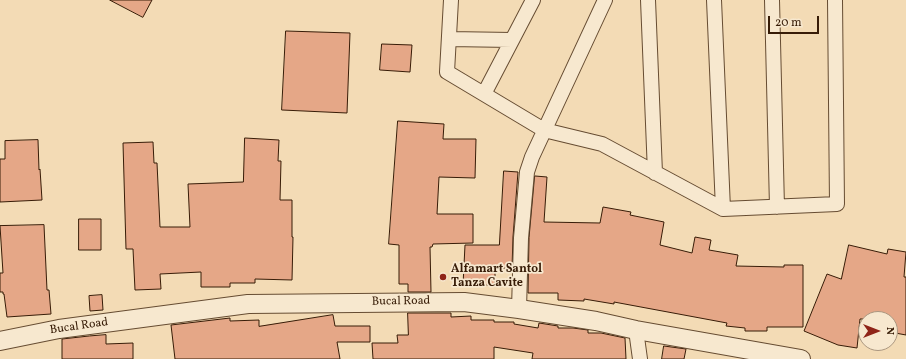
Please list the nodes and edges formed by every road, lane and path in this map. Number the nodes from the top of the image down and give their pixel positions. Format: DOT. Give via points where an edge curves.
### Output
graph roads {
  1 [pos="451,0"];
  2 [pos="533,0"];
  3 [pos="605,0"];
  4 [pos="648,0"];
  5 [pos="714,0"];
  6 [pos="772,0"];
  7 [pos="835,0"];
  8 [pos="449,39"];
  9 [pos="512,40"];
  10 [pos="484,94"];
  11 [pos="544,130"];
  12 [pos="655,173"];
  13 [pos="777,207"];
  14 [pos="723,209"];
  15 [pos="519,308"];
  16 [pos="636,330"];
  17 [pos="0,341"];
  18 [pos="640,359"];
  19 [pos="801,359"];
  1 -- 8 [label="street"];
  2 -- 9 [label="street"];
  3 -- 11 [label="street"];
  4 -- 12 [label="street"];
  5 -- 14 [label="street"];
  6 -- 13 [label="street"];
  7 -- 13 [label="street" via="837,204"];
  8 -- 9 [label="street"];
  8 -- 10 [label="street" via="447,72"];
  9 -- 10 [label="street"];
  10 -- 11 [label="street"];
  11 -- 12 [label="street" via="602,144"];
  11 -- 15 [label="street" via="527,172 521,238"];
  12 -- 14 [label="street"];
  13 -- 14 [label="street"];
  15 -- 16 [label="street, Bucal Road"];
  15 -- 17 [label="street, Bucal Road" via="464,302 248,304 59,329"];
  16 -- 18 [label="street"];
  16 -- 19 [label="street, Bucal Road"];
}
